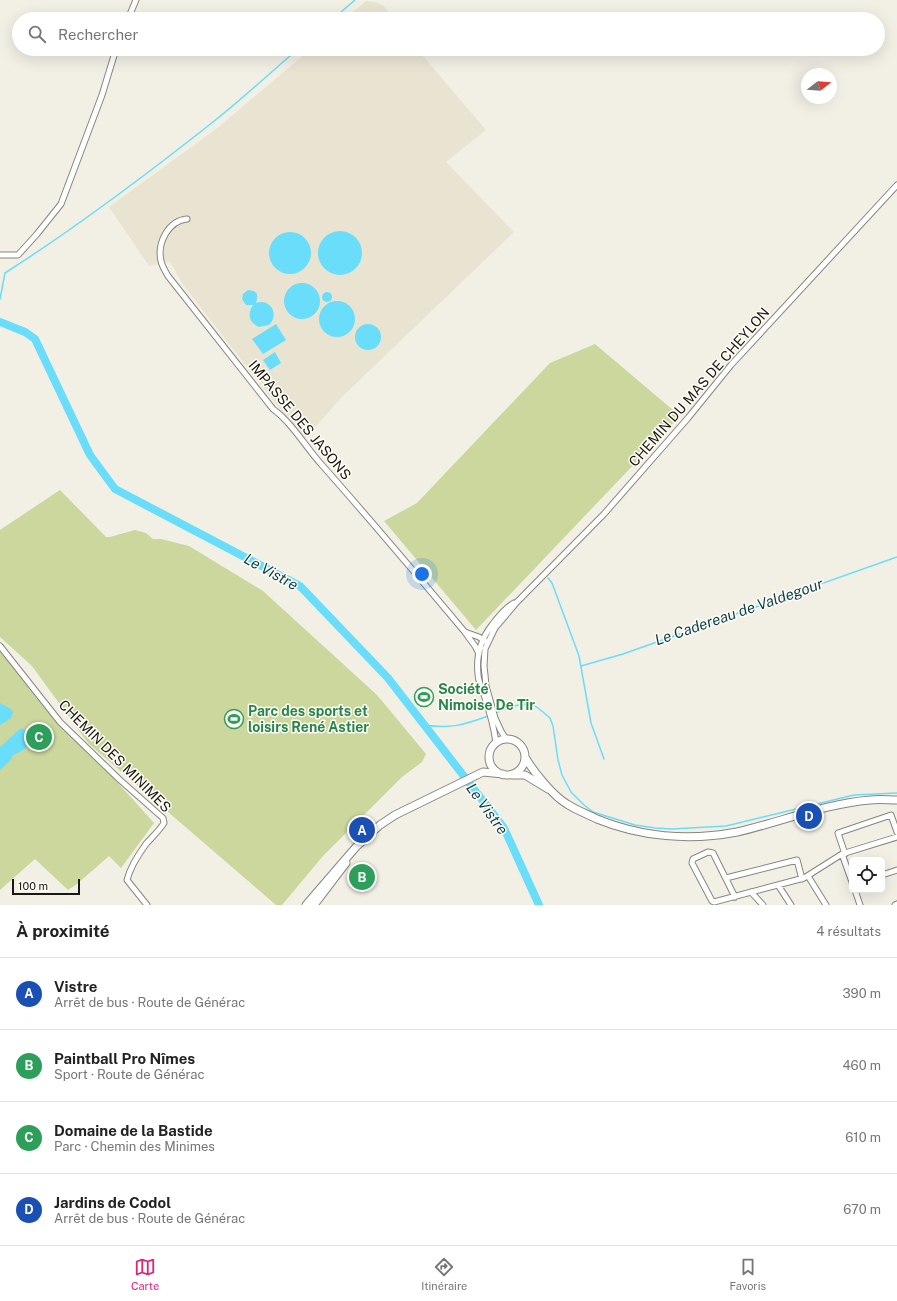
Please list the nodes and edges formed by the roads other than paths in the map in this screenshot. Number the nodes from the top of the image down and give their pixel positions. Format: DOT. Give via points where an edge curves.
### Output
graph roads {
  1 [pos="136,0"];
  2 [pos="131,12"];
  3 [pos="114,56"];
  4 [pos="897,185"];
  5 [pos="187,219"];
  6 [pos="0,255"];
  7 [pos="517,602"];
  8 [pos="464,632"];
  9 [pos="482,640"];
  10 [pos="0,646"];
  11 [pos="479,654"];
  12 [pos="485,679"];
  13 [pos="491,709"];
  14 [pos="494,719"];
  15 [pos="506,739"];
  16 [pos="496,743"];
  17 [pos="525,756"];
  18 [pos="489,757"];
  19 [pos="483,772"];
  20 [pos="506,774"];
  21 [pos="553,793"];
  22 [pos="897,800"];
  23 [pos="897,832"];
  24 [pos="897,837"];
  25 [pos="364,838"];
  26 [pos="844,854"];
  27 [pos="897,870"];
  28 [pos="849,872"];
  29 [pos="885,874"];
  30 [pos="808,876"];
  31 [pos="726,878"];
  32 [pos="802,878"];
  33 [pos="778,885"];
  34 [pos="750,892"];
  35 [pos="856,893"];
  36 [pos="735,897"];
  37 [pos="147,905"];
  38 [pos="306,905"];
  39 [pos="314,905"];
  40 [pos="763,905"];
  41 [pos="791,905"];
  42 [pos="826,905"];
  43 [pos="860,905"];
  1 -- 2 [label="street"];
  3 -- 6 [label="street" via="61,204 18,255"];
  4 -- 7 [label="street, CHEMIN DU MAS DE CHEYLON" via="731,365 604,514"];
  5 -- 8 [label="street, IMPASSE DES JASONS" via="174,224 161,244 161,261 168,276 273,409 282,416 369,517"];
  7 -- 9 [label="street, CHEMIN DU MAS DE CHEYLON" via="509,606"];
  7 -- 12 [label="street, CHEMIN DU MAS DE CHEYLON" via="489,638 484,657"];
  8 -- 9 [label="street, IMPASSE DES JASONS"];
  8 -- 11 [label="street, IMPASSE DES JASONS"];
  9 -- 11 [label="street, CHEMIN DU MAS DE CHEYLON"];
  9 -- 12 [label="street" via="485,642 481,669"];
  10 -- 37 [label="street, CHEMIN DES MINIMES" via="60,722 163,818 164,823 146,845 129,872 127,880"];
  11 -- 13 [label="street, CHEMIN DU MAS DE CHEYLON" via="478,675"];
  12 -- 13 [label="street, CHEMIN DU MAS DE CHEYLON"];
  13 -- 14 [label="street, CHEMIN DU MAS DE CHEYLON"];
  14 -- 15 [label="street, CHEMIN DU MAS DE CHEYLON"];
  14 -- 16 [label="street, CHEMIN DU MAS DE CHEYLON"];
  15 -- 16 [label="street"];
  15 -- 17 [label="street" via="521,746"];
  16 -- 18 [label="street"];
  17 -- 20 [label="street" via="522,766 515,773"];
  17 -- 21 [label="street"];
  18 -- 19 [label="street"];
  18 -- 20 [label="street" via="493,768"];
  19 -- 20 [label="street"];
  19 -- 25 [label="street" via="395,815"];
  20 -- 21 [label="street" via="525,775"];
  21 -- 22 [label="street" via="566,804 612,825 647,834 682,837 737,832 833,806 871,800"];
  23 -- 26 [label="street" via="891,815 838,833"];
  24 -- 26 [label="street"];
  25 -- 38 [label="street"];
  25 -- 39 [label="street"];
  26 -- 28 [label="street"];
  26 -- 30 [label="street"];
  27 -- 29 [label="street"];
  30 -- 32 [label="street"];
  30 -- 42 [label="street"];
  31 -- 32 [label="street" via="797,860"];
  31 -- 36 [label="street"];
  31 -- 36 [label="street" via="713,853 708,852 693,859 692,863 712,901"];
  32 -- 33 [label="street"];
  33 -- 34 [label="street"];
  33 -- 41 [label="street"];
  34 -- 36 [label="street"];
  34 -- 40 [label="street"];
  35 -- 43 [label="street"];
}
